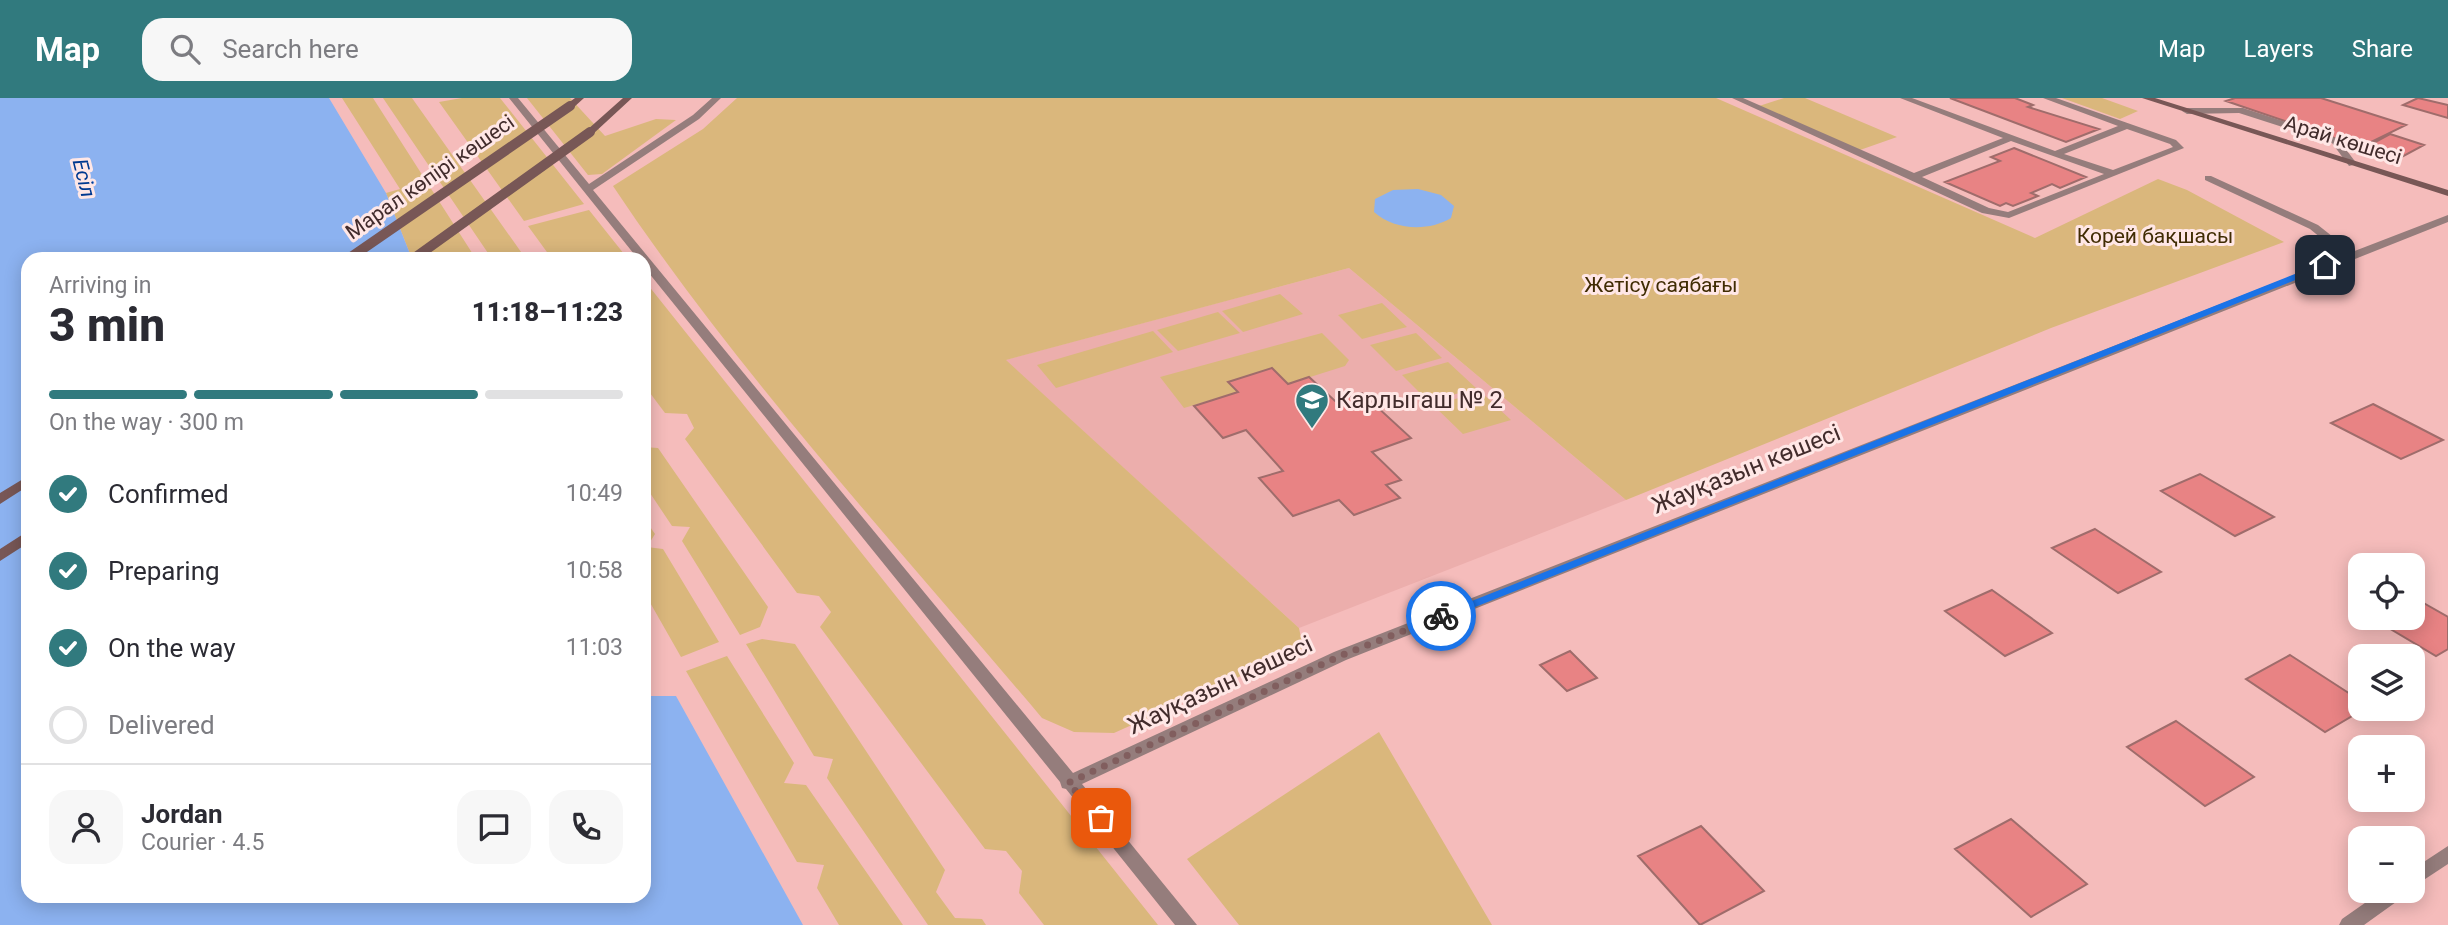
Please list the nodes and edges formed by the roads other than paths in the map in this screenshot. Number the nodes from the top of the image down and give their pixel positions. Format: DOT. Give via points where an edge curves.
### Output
graph roads {
  1 [pos="513,98"];
  2 [pos="580,98"];
  3 [pos="628,98"];
  4 [pos="717,98"];
  5 [pos="1736,98"];
  6 [pos="1904,98"];
  7 [pos="2047,98"];
  8 [pos="2146,98"];
  9 [pos="2187,111"];
  10 [pos="2126,126"];
  11 [pos="2008,139"];
  12 [pos="2055,154"];
  13 [pos="2352,163"];
  14 [pos="2111,173"];
  15 [pos="1914,177"];
  16 [pos="2208,178"];
  17 [pos="587,190"];
  18 [pos="2448,193"];
  19 [pos="2448,218"];
  20 [pos="358,252"];
  21 [pos="423,252"];
  22 [pos="638,252"];
  23 [pos="2349,255"];
  24 [pos="651,268"];
  25 [pos="21,485"];
  26 [pos="0,500"];
  27 [pos="21,541"];
  28 [pos="0,556"];
  29 [pos="1068,783"];
  30 [pos="2448,854"];
  31 [pos="2425,870"];
  32 [pos="2379,903"];
  33 [pos="1187,925"];
  34 [pos="2349,925"];
  1 -- 17 [label="street"];
  2 -- 20 [label="main road, Марал көпірі көшесі, bridge"];
  3 -- 21 [label="main road, bridge" via="590,132"];
  4 -- 17 [label="street"];
  5 -- 15 [label="street"];
  6 -- 11 [label="street"];
  7 -- 10 [label="street"];
  8 -- 9 [label="main road, Арай көшесі"];
  9 -- 13 [label="main road, Арай көшесі"];
  9 -- 13 [label="street" via="2240,110 2335,141"];
  10 -- 12 [label="street"];
  10 -- 14 [label="street" via="2179,148"];
  11 -- 12 [label="street"];
  11 -- 15 [label="street"];
  12 -- 14 [label="street"];
  13 -- 18 [label="main road, Арай көшесі"];
  14 -- 15 [label="street" via="2009,215 1986,211"];
  16 -- 23 [label="street" via="2306,223"];
  17 -- 22 [label="street"];
  19 -- 23 [label="street, Жауқазын көшесі"];
  23 -- 29 [label="street, Жауқазын көшесі" via="1340,656"];
  24 -- 29 [label="street"];
  25 -- 26 [label="main road"];
  27 -- 28 [label="main road"];
  29 -- 33 [label="street"];
  30 -- 31 [label="street"];
  32 -- 34 [label="street"];
}
